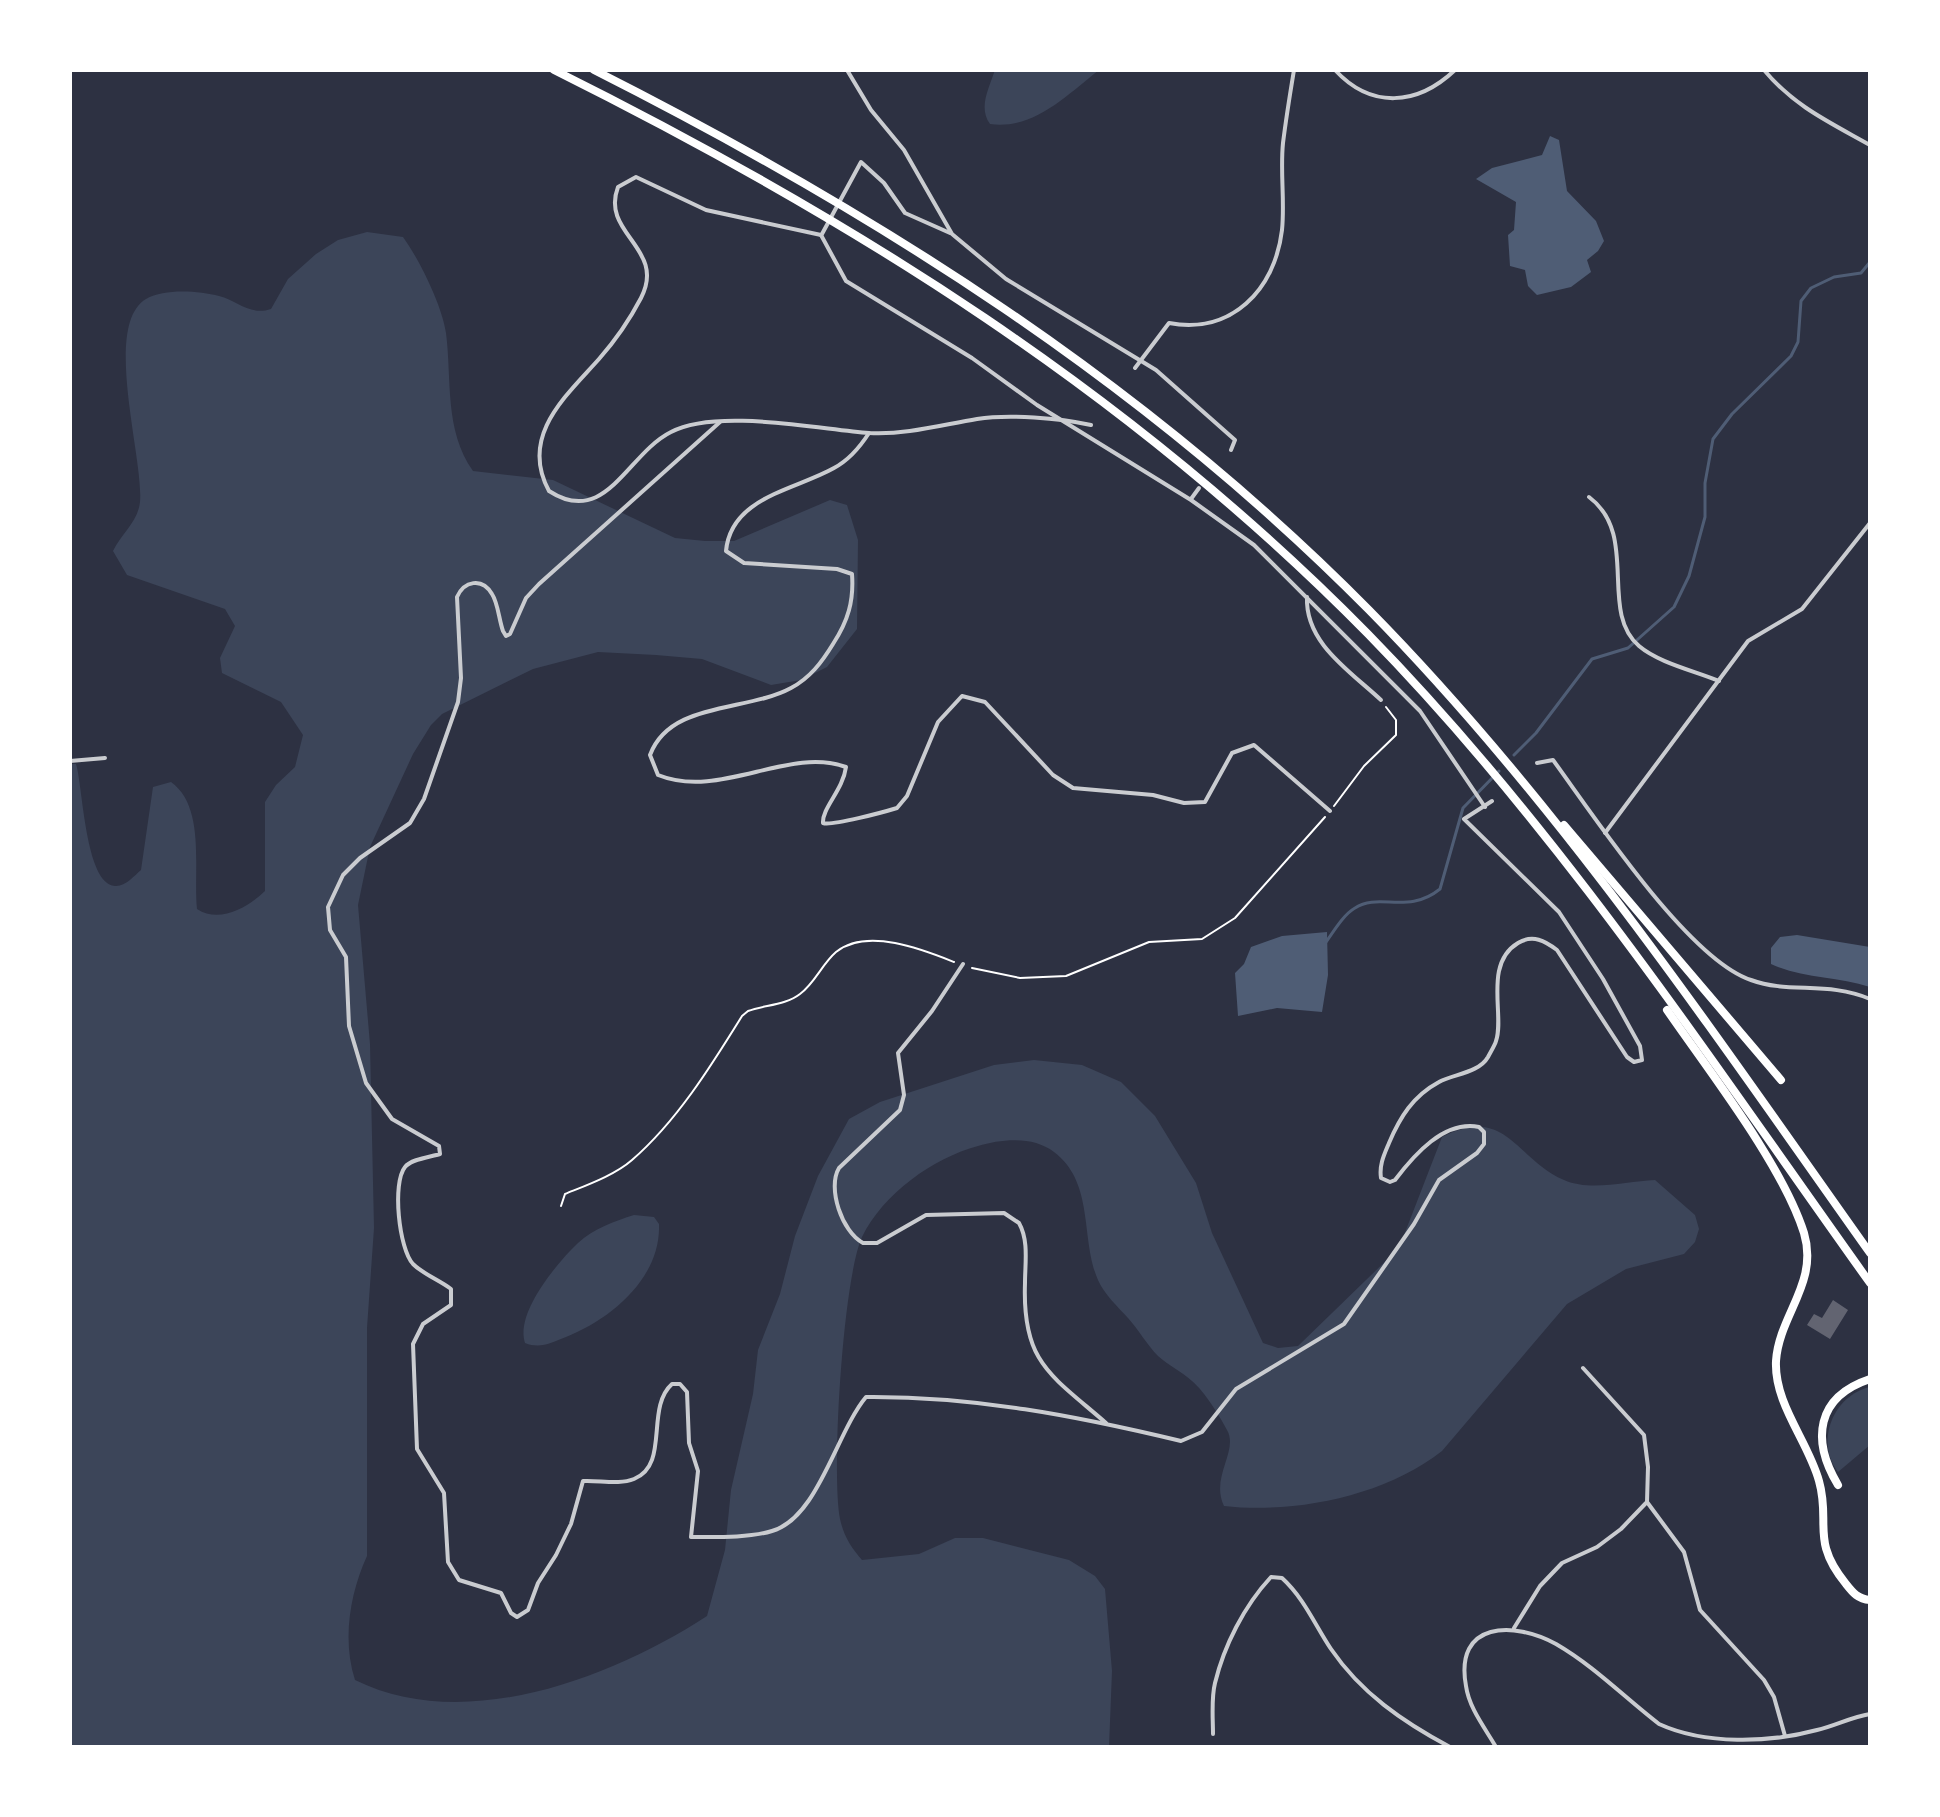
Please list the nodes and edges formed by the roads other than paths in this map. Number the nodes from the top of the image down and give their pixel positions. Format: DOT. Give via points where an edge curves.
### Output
graph roads {
  1 [pos="554,70"];
  2 [pos="594,70"];
  3 [pos="847,70"];
  4 [pos="1294,70"];
  5 [pos="1335,70"];
  6 [pos="1455,70"];
  7 [pos="1764,70"];
  8 [pos="1870,145"];
  9 [pos="952,234"];
  10 [pos="821,235"];
  11 [pos="1140,361"];
  12 [pos="1135,368"];
  13 [pos="1056,418"];
  14 [pos="720,422"];
  15 [pos="1091,425"];
  16 [pos="869,433"];
  17 [pos="1231,450"];
  18 [pos="1199,488"];
  19 [pos="1589,497"];
  20 [pos="1191,500"];
  21 [pos="1870,523"];
  22 [pos="1307,597"];
  23 [pos="1719,681"];
  24 [pos="1381,700"];
  25 [pos="1492,744"];
  26 [pos="105,758"];
  27 [pos="70,761"];
  28 [pos="1537,763"];
  29 [pos="1492,801"];
  30 [pos="1485,807"];
  31 [pos="1330,811"];
  32 [pos="1605,833"];
  33 [pos="1595,903"];
  34 [pos="963,964"];
  35 [pos="1870,999"];
  36 [pos="1781,1080"];
  37 [pos="1870,1253"];
  38 [pos="1870,1283"];
  39 [pos="1583,1368"];
  40 [pos="1870,1379"];
  41 [pos="1108,1424"];
  42 [pos="1838,1485"];
  43 [pos="1647,1502"];
  44 [pos="1870,1600"];
  45 [pos="1514,1628"];
  46 [pos="1870,1714"];
  47 [pos="1213,1734"];
  48 [pos="1785,1736"];
  49 [pos="1450,1747"];
  50 [pos="1496,1747"];
  1 -- 33 [label="highway" via="772,184 942,286 1163,446 1370,636 1481,761"];
  2 -- 25 [label="highway" via="870,221 1104,378 1313,555"];
  3 -- 9 [label="street" via="904,150"];
  4 -- 11 [label="street" via="1283,142 1282,228 1270,270 1236,313 1206,326 1169,323"];
  5 -- 6 [label="street" via="1361,94 1378,98 1431,89"];
  7 -- 8 [label="street" via="1801,107"];
  9 -- 10 [label="street" via="905,213 861,162"];
  9 -- 11 [label="street" via="1006,279"];
  10 -- 13 [label="street" via="846,281 972,358"];
  10 -- 14 [label="street" via="706,210 636,177 618,187 614,211 645,257 647,282 599,359 556,405 542,442 542,478 564,501 594,500 669,433 692,423"];
  11 -- 12 [label="street"];
  11 -- 17 [label="street" via="1218,423 1235,440"];
  13 -- 15 [label="street"];
  13 -- 16 [label="street" via="980,418 917,431"];
  13 -- 20 [label="street"];
  14 -- 16 [label="street"];
  14 -- 41 [label="street" via="539,584 526,598 510,634 503,631 492,593 471,582 461,588 458,702 424,799 410,823 343,875 328,907 330,930 346,957 349,1026 366,1083 392,1119 439,1146 440,1154 402,1169 399,1188 405,1252 412,1263 451,1289 451,1305 423,1324 413,1344 417,1449 444,1493 448,1562 459,1580 501,1593 517,1617 528,1610 571,1524 583,1481 631,1481 643,1474 654,1454 657,1413 672,1384 687,1392 689,1443 698,1471 691,1537 772,1532 789,1523 811,1498 841,1434 866,1397 1038,1409"];
  16 -- 31 [label="street" via="847,460 755,503 728,536 726,551 744,563 852,574 853,599 824,660 812,674 777,694 678,721 650,755 658,775 673,781 713,781 832,762 846,767 844,784 823,823 837,825 897,808 938,722 962,696 985,702 1053,775 1073,788 1205,802 1232,753 1254,745"];
  18 -- 20 [label="street"];
  19 -- 23 [label="street" via="1602,507 1613,530 1621,615 1638,646"];
  20 -- 22 [label="street" via="1254,545"];
  21 -- 23 [label="street" via="1802,609 1748,641"];
  22 -- 24 [label="street" via="1306,615 1317,638"];
  22 -- 30 [label="street" via="1420,711"];
  23 -- 32 [label="street"];
  25 -- 36 [label="highway"];
  25 -- 37 [label="highway" via="1605,886"];
  26 -- 27 [label="street"];
  28 -- 32 [label="street" via="1553,760"];
  29 -- 30 [label="street"];
  30 -- 41 [label="street" via="1464,819 1559,912 1603,979 1640,1046 1642,1060 1627,1057 1557,950 1543,939 1524,939 1512,946 1500,972 1497,1041 1488,1058 1413,1101 1385,1152 1381,1178 1395,1180 1424,1145 1458,1128 1479,1127 1484,1144 1439,1180 1344,1324 1236,1389 1192,1438 1181,1441"];
  32 -- 35 [label="street" via="1692,938 1735,974 1778,985 1839,989"];
  33 -- 38 [label="highway"];
  33 -- 44 [label="highway" via="1735,1108 1804,1233 1804,1288 1780,1343 1778,1381 1819,1481 1829,1558 1853,1594"];
  34 -- 41 [label="street" via="898,1053 904,1095 900,1110 839,1168 834,1191 847,1228 863,1243 877,1243 926,1215 1004,1213 1019,1223 1026,1251 1027,1332 1043,1368"];
  39 -- 43 [label="street" via="1644,1435"];
  40 -- 42 [label="highway" via="1840,1394 1823,1423 1824,1459"];
  43 -- 45 [label="street" via="1597,1547 1562,1563 1540,1586"];
  43 -- 48 [label="street" via="1684,1552 1700,1610 1764,1680"];
  45 -- 48 [label="street" via="1573,1655 1674,1731 1722,1738"];
  45 -- 50 [label="street" via="1479,1637 1464,1665 1469,1699"];
  46 -- 48 [label="street"];
  47 -- 49 [label="street" via="1215,1683 1234,1630 1271,1577 1282,1578 1298,1595 1368,1693"];
}
